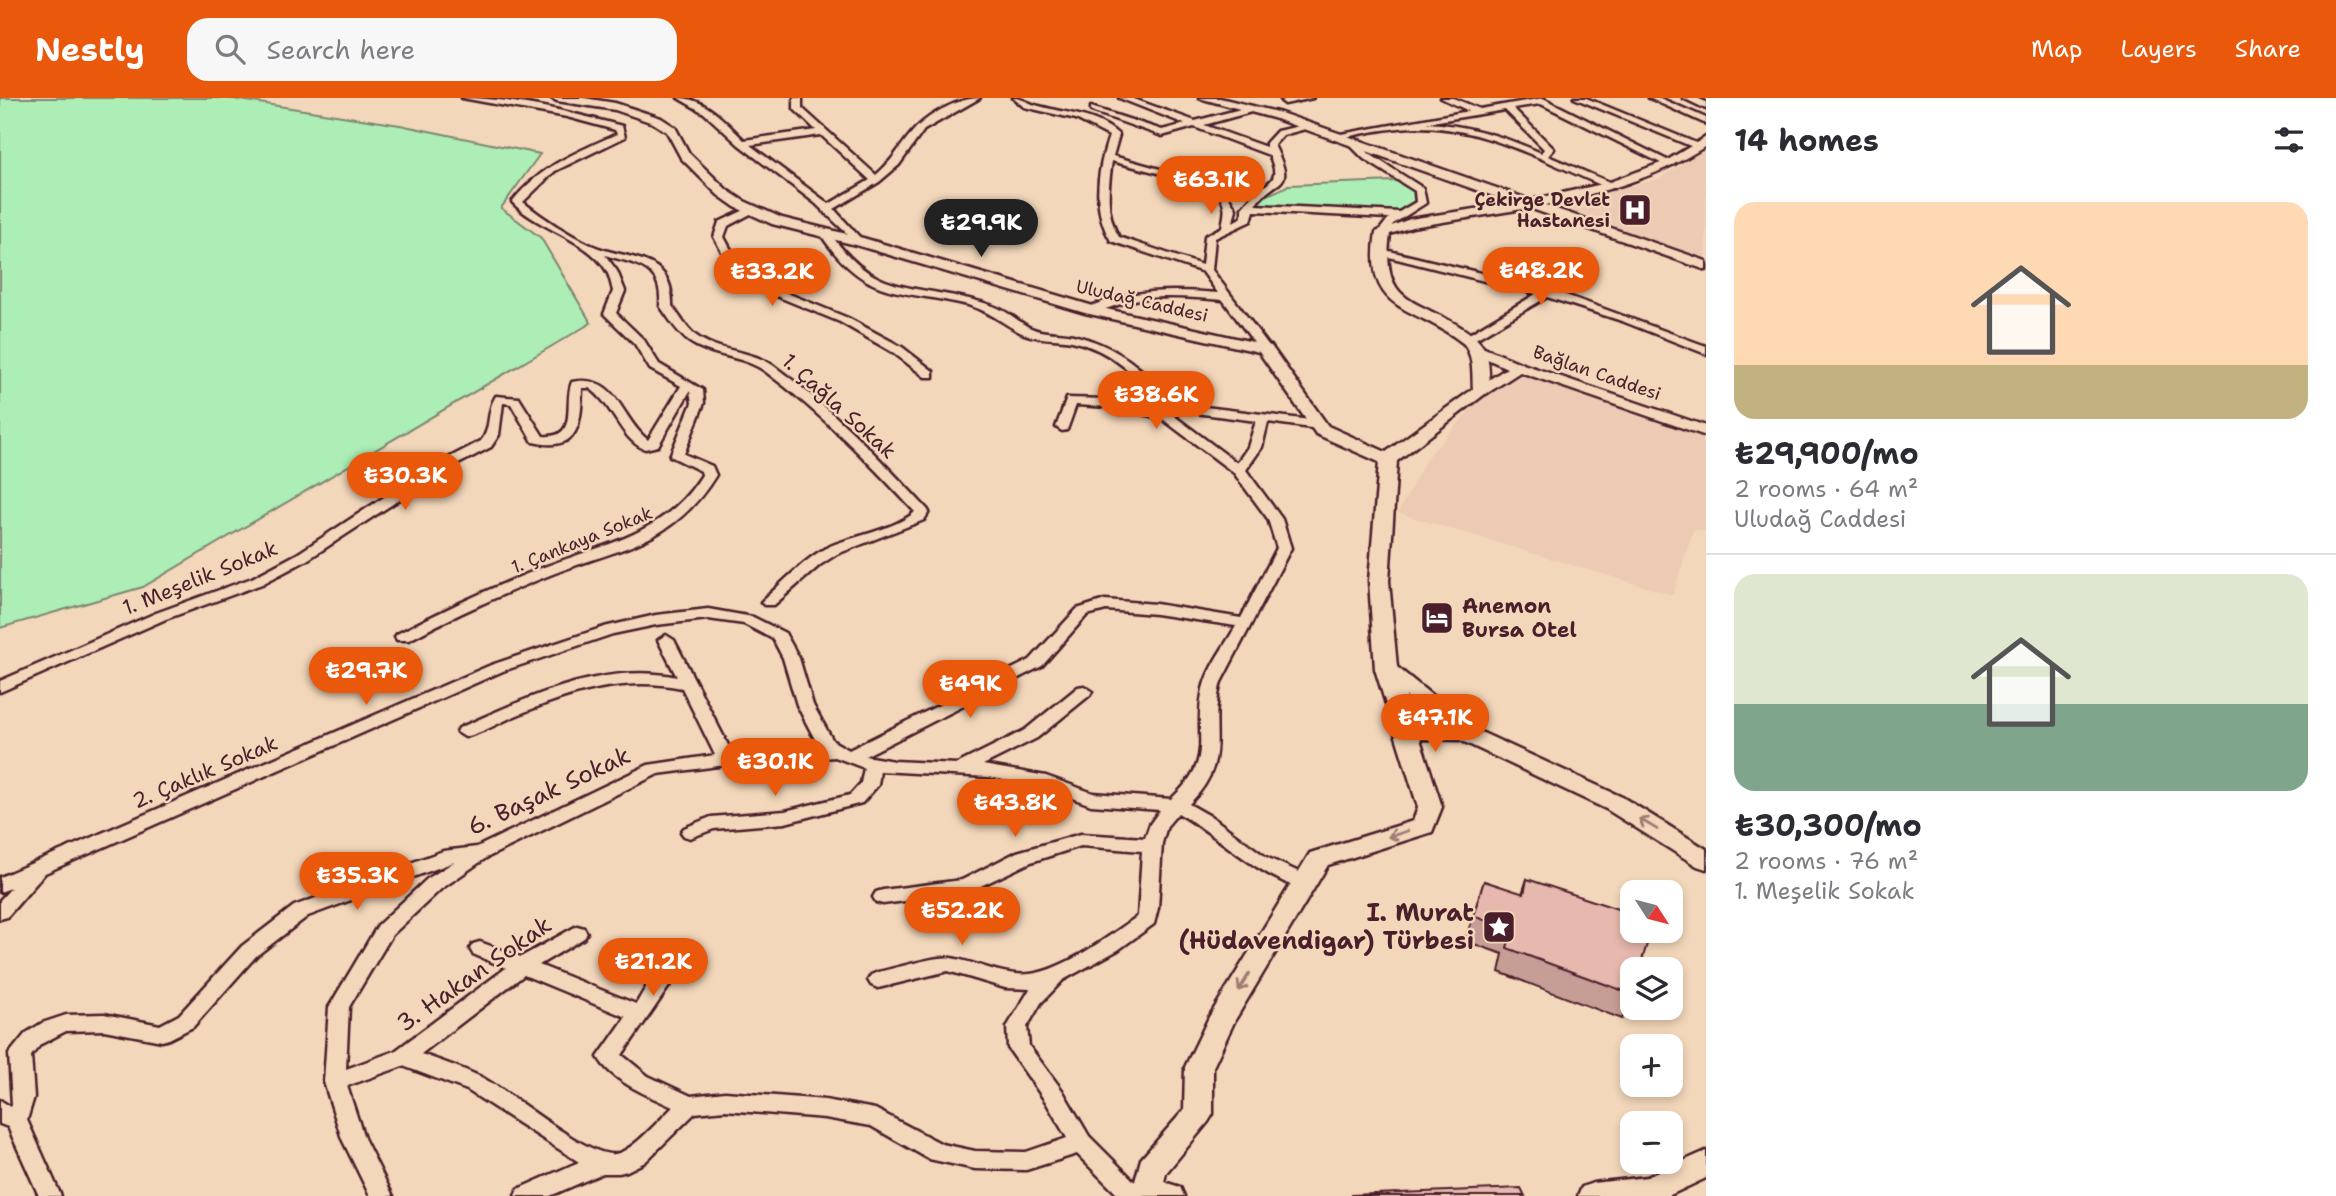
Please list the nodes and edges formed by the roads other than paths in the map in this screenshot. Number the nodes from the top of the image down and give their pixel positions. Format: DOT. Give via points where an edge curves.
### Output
graph roads {
  1 [pos="466,98"];
  2 [pos="557,98"];
  3 [pos="682,98"];
  4 [pos="798,98"];
  5 [pos="976,98"];
  6 [pos="1017,98"];
  7 [pos="1122,98"];
  8 [pos="1205,98"];
  9 [pos="1309,98"];
  10 [pos="1445,98"];
  11 [pos="1493,98"];
  12 [pos="1578,98"];
  13 [pos="1653,98"];
  14 [pos="1688,98"];
  15 [pos="1539,99"];
  16 [pos="1286,100"];
  17 [pos="1230,101"];
  18 [pos="1510,106"];
  19 [pos="1706,106"];
  20 [pos="1094,109"];
  21 [pos="1252,109"];
  22 [pos="1480,112"];
  23 [pos="1277,115"];
  24 [pos="1075,116"];
  25 [pos="1622,116"];
  26 [pos="1706,121"];
  27 [pos="1583,122"];
  28 [pos="1402,124"];
  29 [pos="1198,125"];
  30 [pos="1306,126"];
  31 [pos="820,132"];
  32 [pos="1335,136"];
  33 [pos="742,142"];
  34 [pos="1353,143"];
  35 [pos="1701,143"];
  36 [pos="1275,154"];
  37 [pos="1106,157"];
  38 [pos="1542,157"];
  39 [pos="1670,164"];
  40 [pos="876,180"];
  41 [pos="1611,186"];
  42 [pos="1530,205"];
  43 [pos="1247,208"];
  44 [pos="827,209"];
  45 [pos="753,210"];
  46 [pos="1400,215"];
  47 [pos="1227,226"];
  48 [pos="1383,232"];
  49 [pos="826,235"];
  50 [pos="858,241"];
  51 [pos="588,247"];
  52 [pos="1381,252"];
  53 [pos="1706,266"];
  54 [pos="1207,270"];
  55 [pos="1548,292"];
  56 [pos="1226,297"];
  57 [pos="1090,310"];
  58 [pos="1472,344"];
  59 [pos="1265,349"];
  60 [pos="1706,350"];
  61 [pos="1518,367"];
  62 [pos="929,374"];
  63 [pos="688,384"];
  64 [pos="1481,391"];
  65 [pos="1167,411"];
  66 [pos="1263,418"];
  67 [pos="1318,425"];
  68 [pos="1062,427"];
  69 [pos="1704,428"];
  70 [pos="1388,459"];
  71 [pos="1239,470"];
  72 [pos="769,602"];
  73 [pos="1245,624"];
  74 [pos="403,637"];
  75 [pos="666,640"];
  76 [pos="1386,669"];
  77 [pos="687,684"];
  78 [pos="0,687"];
  79 [pos="1084,691"];
  80 [pos="466,732"];
  81 [pos="1406,732"];
  82 [pos="1464,733"];
  83 [pos="843,754"];
  84 [pos="726,759"];
  85 [pos="873,765"];
  86 [pos="959,770"];
  87 [pos="1179,806"];
  88 [pos="690,832"];
  89 [pos="1152,845"];
  90 [pos="480,853"];
  91 [pos="1706,860"];
  92 [pos="40,868"];
  93 [pos="1305,883"];
  94 [pos="0,885"];
  95 [pos="883,897"];
  96 [pos="0,912"];
  97 [pos="578,933"];
  98 [pos="480,949"];
  99 [pos="522,966"];
  100 [pos="1056,975"];
  101 [pos="666,978"];
  102 [pos="878,979"];
  103 [pos="640,1014"];
  104 [pos="402,1057"];
  105 [pos="335,1083"];
  106 [pos="689,1105"];
  107 [pos="8,1115"];
  108 [pos="1081,1143"];
  109 [pos="601,1163"];
  110 [pos="1706,1164"];
  111 [pos="532,1195"];
  112 [pos="50,1196"];
  113 [pos="382,1196"];
  114 [pos="1134,1196"];
  115 [pos="1146,1196"];
  116 [pos="1169,1196"];
  117 [pos="1593,1196"];
  1 -- 51 [label="street" via="568,114 620,128 622,135 551,167 517,202 534,218"];
  2 -- 45 [label="main road, Uludağ Caddesi" via="623,108 654,119 672,130 678,146 709,181"];
  3 -- 33 [label="street" via="711,111"];
  4 -- 31 [label="street" via="798,109"];
  5 -- 40 [label="street" via="922,128 897,163"];
  6 -- 24 [label="street"];
  7 -- 20 [label="street"];
  7 -- 29 [label="street"];
  8 -- 17 [label="main road"];
  9 -- 16 [label="street"];
  10 -- 22 [label="street"];
  11 -- 18 [label="street"];
  12 -- 25 [label="street"];
  13 -- 26 [label="street"];
  14 -- 19 [label="street"];
  15 -- 18 [label="street"];
  15 -- 27 [label="street"];
  16 -- 23 [label="street"];
  17 -- 21 [label="main road"];
  18 -- 22 [label="street"];
  18 -- 38 [label="street" via="1549,149"];
  20 -- 24 [label="street"];
  20 -- 29 [label="street" via="1162,133"];
  21 -- 23 [label="main road"];
  21 -- 29 [label="street"];
  22 -- 28 [label="street"];
  23 -- 30 [label="main road"];
  24 -- 37 [label="street" via="1114,135"];
  25 -- 27 [label="street"];
  25 -- 35 [label="street"];
  27 -- 39 [label="street"];
  28 -- 32 [label="street"];
  28 -- 38 [label="street" via="1468,129"];
  29 -- 36 [label="street"];
  30 -- 32 [label="main road"];
  30 -- 36 [label="street" via="1274,138 1269,145"];
  31 -- 33 [label="street"];
  31 -- 40 [label="street"];
  32 -- 34 [label="main road"];
  33 -- 44 [label="street"];
  34 -- 42 [label="main road"];
  34 -- 46 [label="street" via="1363,156 1420,190 1421,203"];
  35 -- 39 [label="main road"];
  36 -- 43 [label="street" via="1278,182 1252,198"];
  37 -- 47 [label="street" via="1204,184 1223,194 1231,209"];
  37 -- 54 [label="street" via="1106,228 1115,239"];
  38 -- 41 [label="street"];
  39 -- 41 [label="main road"];
  40 -- 44 [label="street"];
  41 -- 42 [label="main road"];
  42 -- 48 [label="main road" via="1446,216"];
  42 -- 53 [label="main road"];
  43 -- 46 [label="street"];
  43 -- 47 [label="street" via="1247,219"];
  44 -- 50 [label="street" via="844,221"];
  45 -- 49 [label="main road, Uludağ Caddesi"];
  45 -- 62 [label="street" via="723,224 719,237 737,270 844,320 898,350"];
  46 -- 48 [label="street"];
  47 -- 54 [label="street" via="1210,236"];
  48 -- 52 [label="main road"];
  49 -- 50 [label="main road, Uludağ Caddesi"];
  49 -- 65 [label="street" via="837,256 859,275 886,287 970,303 1000,313 1029,331 1103,346 1146,376"];
  50 -- 57 [label="main road, Uludağ Caddesi"];
  51 -- 63 [label="street" via="610,267 619,291 610,314 640,342 654,366"];
  51 -- 72 [label="street, 1. Çağla Sokak" via="643,263 659,274 667,289 666,306 689,336 703,345 750,357 777,375 839,427 922,512 908,523 832,551"];
  52 -- 55 [label="street"];
  52 -- 58 [label="main road" via="1381,283"];
  54 -- 56 [label="street"];
  55 -- 58 [label="street"];
  55 -- 60 [label="street" via="1613,312"];
  56 -- 57 [label="street" via="1192,293 1131,297"];
  56 -- 59 [label="street"];
  57 -- 59 [label="main road, Uludağ Caddesi"];
  58 -- 61 [label="street, Bağlan Caddesi"];
  58 -- 64 [label="main road"];
  59 -- 67 [label="main road"];
  61 -- 64 [label="street"];
  61 -- 69 [label="street, Bağlan Caddesi"];
  63 -- 74 [label="street, 1. Çankaya Sokak" via="697,390 698,403 677,456 707,469 709,475 692,502 674,519 625,544 450,611"];
  63 -- 78 [label="street, 1. Meşelik Sokak" via="653,443 645,445 635,438 607,395 590,384 576,385 575,421 556,441 538,439 515,401 500,399 493,435 486,444 432,471 302,557 257,581 161,615"];
  64 -- 70 [label="main road"];
  65 -- 66 [label="street"];
  65 -- 68 [label="street" via="1071,401"];
  65 -- 71 [label="street"];
  66 -- 67 [label="street"];
  66 -- 71 [label="street" via="1255,447"];
  67 -- 70 [label="main road"];
  70 -- 76 [label="main road" via="1378,581"];
  71 -- 73 [label="street" via="1275,519 1284,548"];
  73 -- 83 [label="street" via="1105,605 1082,612 1036,663 950,709"];
  73 -- 87 [label="street" via="1212,687 1204,773"];
  75 -- 77 [label="street"];
  76 -- 81 [label="main road"];
  76 -- 82 [label="main road"];
  77 -- 80 [label="street" via="651,678 592,682"];
  77 -- 84 [label="street"];
  79 -- 86 [label="street" via="1031,734"];
  81 -- 82 [label="main road"];
  81 -- 93 [label="main road, one-way" via="1430,807 1423,825 1319,859"];
  91 -- 82 [label="main road, one-way" via="1614,803"];
  83 -- 84 [label="street, 6. Başak Sokak"];
  83 -- 85 [label="street"];
  83 -- 92 [label="street, 2. Çaklık Sokak" via="826,745 779,636 748,620 708,614 656,620 609,630 498,668"];
  84 -- 90 [label="street, 6. Başak Sokak" via="654,769"];
  85 -- 86 [label="street"];
  85 -- 88 [label="street" via="869,785 856,799 785,817 711,823"];
  86 -- 87 [label="street" via="1046,782 1091,799"];
  87 -- 89 [label="street" via="1157,826"];
  87 -- 93 [label="street" via="1259,862"];
  89 -- 95 [label="street" via="1081,841 1024,857 967,886"];
  89 -- 100 [label="street" via="1147,919"];
  90 -- 105 [label="street" via="434,884 385,930 339,1007"];
  90 -- 107 [label="street, 6. Başak Sokak" via="450,856 301,911 249,951 195,1012 173,1029 162,1033 78,1020 39,1031 20,1054 25,1102"];
  92 -- 94 [label="street, 2. Çaklık Sokak"];
  92 -- 96 [label="street"];
  93 -- 115 [label="main road, one-way" via="1223,1017 1199,1067 1198,1114 1152,1168"];
  97 -- 99 [label="street, 3. Hakan Sokak"];
  98 -- 99 [label="street"];
  99 -- 103 [label="street"];
  99 -- 104 [label="street, 3. Hakan Sokak"];
  100 -- 102 [label="street" via="1029,982 1004,980 948,964"];
  100 -- 108 [label="street" via="1034,998 1017,1027 1019,1048"];
  101 -- 103 [label="street"];
  103 -- 106 [label="street" via="609,1057 640,1082"];
  104 -- 105 [label="street, 3. Hakan Sokak"];
  104 -- 109 [label="street, 3. Hakan Sokak" via="475,1084"];
  105 -- 113 [label="street" via="353,1139"];
  106 -- 108 [label="street" via="724,1101 825,1108 875,1118 937,1152 975,1160 1026,1161"];
  106 -- 109 [label="street" via="638,1155 619,1164"];
  107 -- 112 [label="street"];
  108 -- 114 [label="street"];
  109 -- 111 [label="street"];
  110 -- 117 [label="main road" via="1650,1191"];
  115 -- 116 [label="main road"];
}
